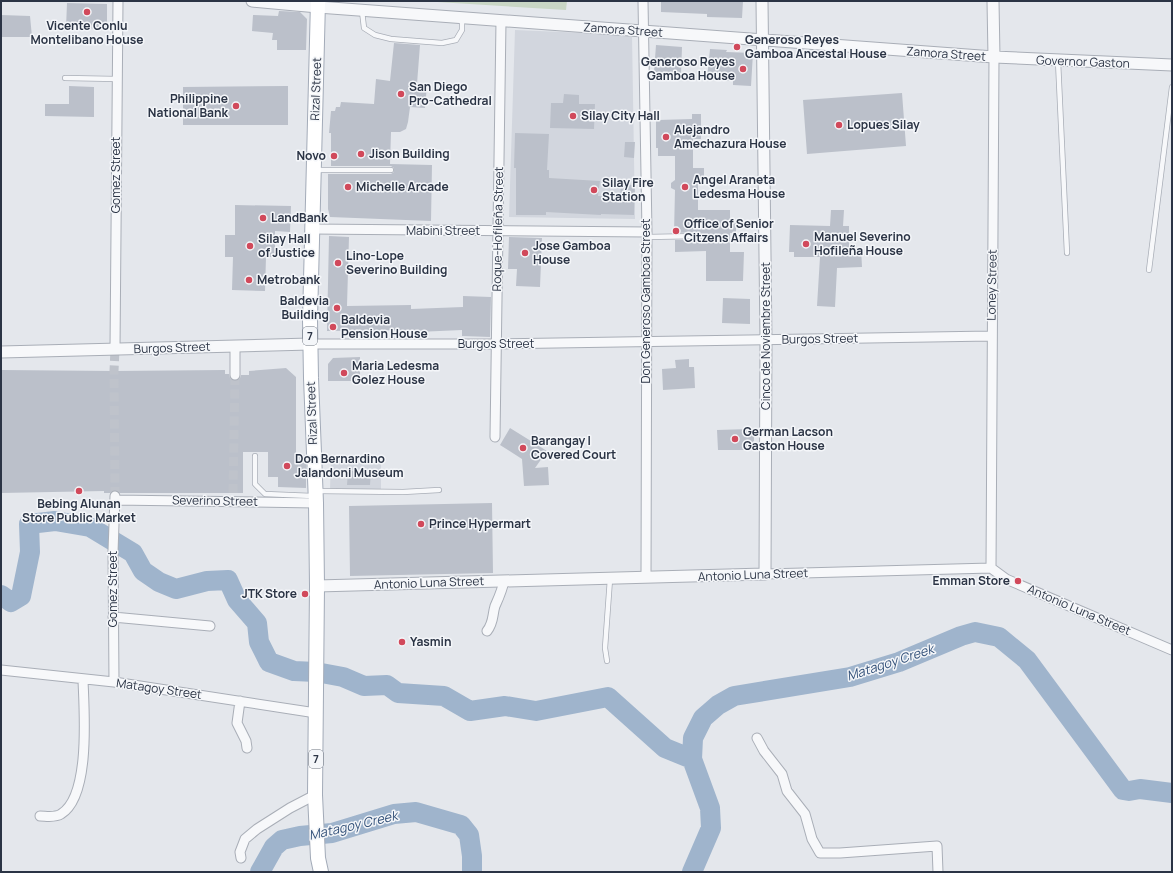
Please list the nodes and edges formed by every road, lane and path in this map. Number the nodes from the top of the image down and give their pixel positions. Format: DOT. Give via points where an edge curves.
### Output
graph roads {
  1 [pos="118,1"];
  2 [pos="252,1"];
  3 [pos="643,1"];
  4 [pos="762,1"];
  5 [pos="993,1"];
  6 [pos="276,2"];
  7 [pos="318,4"];
  8 [pos="362,10"];
  9 [pos="462,17"];
  10 [pos="500,21"];
  11 [pos="644,31"];
  12 [pos="763,40"];
  13 [pos="994,57"];
  14 [pos="1058,61"];
  15 [pos="1172,65"];
  16 [pos="65,78"];
  17 [pos="117,79"];
  18 [pos="1172,87"];
  19 [pos="314,170"];
  20 [pos="391,170"];
  21 [pos="312,229"];
  22 [pos="498,231"];
  23 [pos="646,234"];
  24 [pos="699,236"];
  25 [pos="1067,253"];
  26 [pos="1148,270"];
  27 [pos="991,336"];
  28 [pos="766,340"];
  29 [pos="646,342"];
  30 [pos="310,344"];
  31 [pos="497,344"];
  32 [pos="235,346"];
  33 [pos="115,350"];
  34 [pos="1,352"];
  35 [pos="235,375"];
  36 [pos="495,437"];
  37 [pos="255,456"];
  38 [pos="439,490"];
  39 [pos="316,497"];
  40 [pos="115,498"];
  41 [pos="991,568"];
  42 [pos="765,574"];
  43 [pos="646,578"];
  44 [pos="610,579"];
  45 [pos="504,581"];
  46 [pos="317,586"];
  47 [pos="114,617"];
  48 [pos="210,626"];
  49 [pos="487,631"];
  50 [pos="1172,650"];
  51 [pos="607,662"];
  52 [pos="1,670"];
  53 [pos="83,680"];
  54 [pos="114,682"];
  55 [pos="240,701"];
  56 [pos="316,713"];
  57 [pos="757,738"];
  58 [pos="247,748"];
  59 [pos="315,795"];
  60 [pos="40,816"];
  61 [pos="241,858"];
  62 [pos="321,872"];
  63 [pos="938,872"];
  1 -- 17 [label="street, Gomez Street"];
  2 -- 6 [label="street, Zamora Street"];
  3 -- 11 [label="street, Don Generoso Gamboa Street"];
  4 -- 12 [label="street, Cinco de Noviembre Street"];
  5 -- 13 [label="street, Loney Street"];
  6 -- 7 [label="street, Zamora Street"];
  7 -- 8 [label="street, Zamora Street"];
  7 -- 19 [label="main road, Rizal Street / 7"];
  8 -- 9 [label="street, Zamora Street"];
  8 -- 9 [label="lane" via="364,28 375,35 391,39 442,43 456,40 462,30"];
  9 -- 10 [label="street, Zamora Street"];
  10 -- 11 [label="street, Zamora Street"];
  10 -- 22 [label="street, Roque-Hofileña Street"];
  11 -- 12 [label="street, Zamora Street"];
  11 -- 23 [label="street, Don Generoso Gamboa Street"];
  12 -- 13 [label="street, Zamora Street"];
  12 -- 28 [label="street, Cinco de Noviembre Street"];
  13 -- 14 [label="street, Governor Gaston"];
  13 -- 27 [label="street, Loney Street"];
  14 -- 15 [label="street, Governor Gaston"];
  14 -- 25 [label="lane"];
  16 -- 17 [label="lane"];
  17 -- 33 [label="street, Gomez Street"];
  18 -- 26 [label="lane"];
  19 -- 20 [label="lane"];
  19 -- 21 [label="main road, Rizal Street / 7"];
  21 -- 22 [label="street, Mabini Street"];
  21 -- 30 [label="main road, Rizal Street / 7"];
  22 -- 23 [label="street, Mabini Street"];
  22 -- 31 [label="street, Roque-Hofileña Street"];
  23 -- 24 [label="lane"];
  23 -- 29 [label="street, Don Generoso Gamboa Street"];
  27 -- 28 [label="street, Burgos Street"];
  27 -- 41 [label="street, Loney Street"];
  28 -- 29 [label="street, Burgos Street"];
  28 -- 42 [label="street, Cinco de Noviembre Street"];
  29 -- 31 [label="street, Burgos Street"];
  29 -- 43 [label="street, Don Generoso Gamboa Street"];
  30 -- 31 [label="street, Burgos Street"];
  30 -- 32 [label="street, Burgos Street"];
  30 -- 39 [label="main road, Rizal Street / 7"];
  31 -- 36 [label="street, Roque-Hofileña Street"];
  32 -- 33 [label="street, Burgos Street"];
  32 -- 35 [label="street"];
  33 -- 34 [label="street, Burgos Street"];
  37 -- 39 [label="lane" via="255,484 265,494"];
  38 -- 39 [label="lane"];
  39 -- 40 [label="street, Severino Street"];
  39 -- 46 [label="main road, Rizal Street / 7"];
  40 -- 47 [label="street, Gomez Street"];
  41 -- 42 [label="street, Antonio Luna Street"];
  41 -- 50 [label="street, Antonio Luna Street" via="1006,579"];
  42 -- 43 [label="street, Antonio Luna Street"];
  43 -- 44 [label="street, Antonio Luna Street"];
  44 -- 45 [label="street, Antonio Luna Street"];
  44 -- 51 [label="lane" via="605,648"];
  45 -- 46 [label="street, Antonio Luna Street"];
  45 -- 49 [label="street" via="493,620"];
  46 -- 56 [label="main road, Rizal Street / 7"];
  47 -- 48 [label="street"];
  47 -- 54 [label="street, Gomez Street"];
  52 -- 53 [label="street, Matagoy Street"];
  53 -- 54 [label="street, Matagoy Street"];
  53 -- 60 [label="street" via="84,751 79,782 73,799 61,814"];
  54 -- 55 [label="street, Matagoy Street"];
  55 -- 56 [label="street, Matagoy Street"];
  55 -- 58 [label="street" via="238,723"];
  56 -- 59 [label="main road, Rizal Street / 7"];
  57 -- 63 [label="street" via="782,774 787,791 805,814 812,839 820,853 937,846"];
  59 -- 61 [label="street" via="290,808 245,839 240,852"];
  59 -- 62 [label="main road, Rizal Street / 7"];
}
